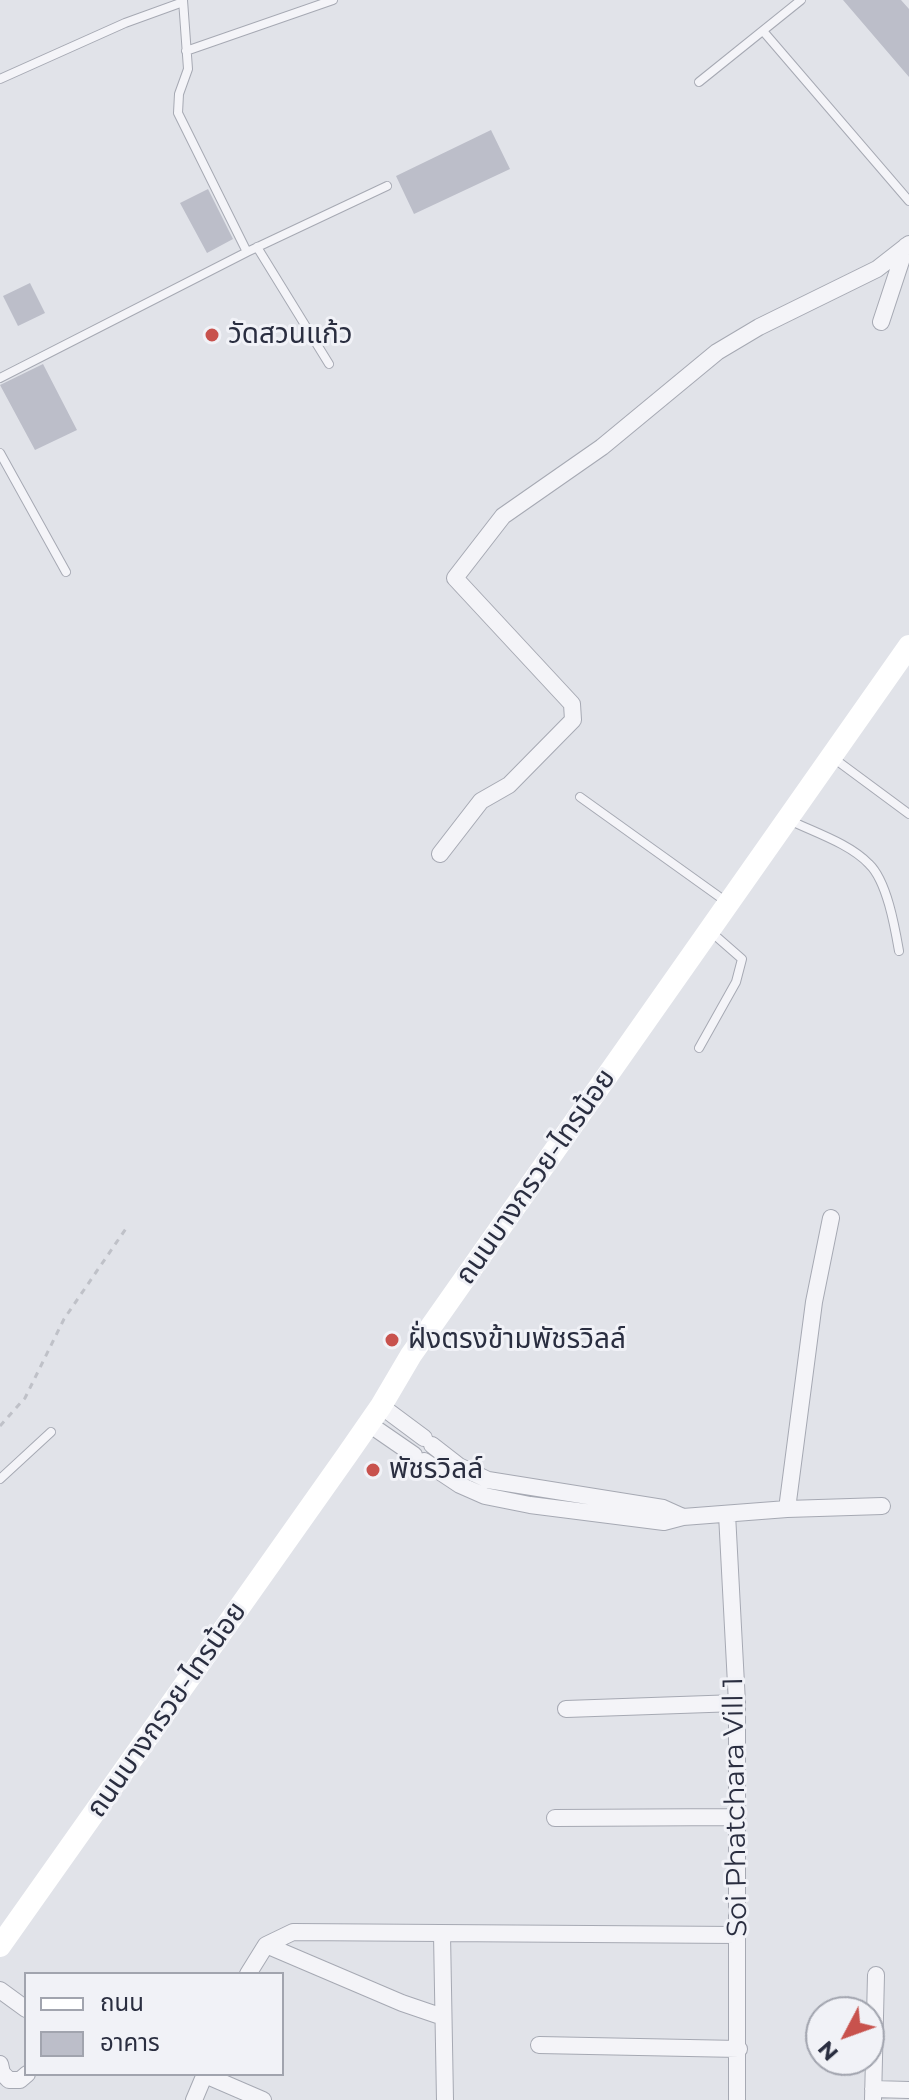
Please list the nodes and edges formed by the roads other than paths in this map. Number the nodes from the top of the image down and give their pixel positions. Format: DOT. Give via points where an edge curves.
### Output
graph roads {
  1 [pos="333,0"];
  2 [pos="801,0"];
  3 [pos="183,1"];
  4 [pos="763,31"];
  5 [pos="186,51"];
  6 [pos="0,79"];
  7 [pos="699,82"];
  8 [pos="387,186"];
  9 [pos="909,201"];
  10 [pos="908,245"];
  11 [pos="257,247"];
  12 [pos="247,252"];
  13 [pos="881,322"];
  14 [pos="329,364"];
  15 [pos="0,378"];
  16 [pos="0,453"];
  17 [pos="66,572"];
  18 [pos="909,646"];
  19 [pos="832,756"];
  20 [pos="580,797"];
  21 [pos="909,814"];
  22 [pos="787,819"];
  23 [pos="440,854"];
  24 [pos="728,903"];
  25 [pos="709,930"];
  26 [pos="899,951"];
  27 [pos="699,1048"];
  28 [pos="831,1218"];
  29 [pos="375,1415"];
  30 [pos="51,1432"];
  31 [pos="0,1479"];
  32 [pos="486,1488"];
  33 [pos="882,1506"];
  34 [pos="787,1509"];
  35 [pos="727,1514"];
  36 [pos="737,1703"];
  37 [pos="566,1709"];
  38 [pos="737,1817"];
  39 [pos="555,1818"];
  40 [pos="442,1934"];
  41 [pos="737,1935"];
  42 [pos="266,1945"];
  43 [pos="0,1946"];
  44 [pos="249,1972"];
  45 [pos="876,1975"];
  46 [pos="0,1990"];
  47 [pos="24,2008"];
  48 [pos="443,2017"];
  49 [pos="539,2045"];
  50 [pos="739,2049"];
  51 [pos="0,2064"];
  52 [pos="25,2076"];
  53 [pos="204,2076"];
  54 [pos="209,2076"];
  55 [pos="909,2090"];
  56 [pos="873,2095"];
  57 [pos="194,2100"];
  58 [pos="263,2100"];
  59 [pos="445,2100"];
  60 [pos="737,2100"];
  1 -- 5 [label="lane"];
  2 -- 4 [label="lane"];
  3 -- 5 [label="lane"];
  3 -- 6 [label="lane"];
  4 -- 7 [label="lane"];
  4 -- 9 [label="lane"];
  5 -- 12 [label="lane" via="188,69 178,113"];
  8 -- 11 [label="lane"];
  10 -- 13 [label="street"];
  10 -- 23 [label="street" via="877,269 717,352 602,447 503,516 455,578 572,704 573,720 509,785 481,801"];
  11 -- 12 [label="lane"];
  11 -- 14 [label="lane"];
  12 -- 15 [label="lane"];
  16 -- 17 [label="lane"];
  18 -- 19 [label="main road, ถนนบางกรวย-ไทรน้อย"];
  19 -- 21 [label="lane"];
  19 -- 22 [label="main road, ถนนบางกรวย-ไทรน้อย"];
  20 -- 24 [label="lane"];
  22 -- 24 [label="main road, ถนนบางกรวย-ไทรน้อย"];
  22 -- 26 [label="lane" via="871,865 891,907"];
  24 -- 25 [label="main road, ถนนบางกรวย-ไทรน้อย"];
  25 -- 27 [label="lane" via="742,959 736,982"];
  25 -- 29 [label="main road, ถนนบางกรวย-ไทรน้อย" via="411,1355"];
  28 -- 34 [label="street" via="814,1302"];
  29 -- 32 [label="street" via="428,1442"];
  29 -- 32 [label="street" via="419,1458 460,1485"];
  29 -- 43 [label="main road, ถนนบางกรวย-ไทรน้อย"];
  30 -- 31 [label="lane"];
  32 -- 35 [label="street" via="663,1508 683,1517"];
  33 -- 34 [label="street"];
  34 -- 35 [label="street"];
  35 -- 36 [label="street, Soi Phatchara Vill 1"];
  36 -- 37 [label="street"];
  36 -- 38 [label="street, Soi Phatchara Vill 1"];
  38 -- 39 [label="street"];
  38 -- 41 [label="street, Soi Phatchara Vill 1"];
  40 -- 41 [label="street"];
  40 -- 42 [label="street" via="293,1932"];
  40 -- 48 [label="street"];
  41 -- 50 [label="street, Soi Phatchara Vill 1"];
  42 -- 44 [label="street"];
  42 -- 48 [label="street"];
  45 -- 56 [label="street"];
  46 -- 47 [label="street"];
  48 -- 59 [label="street"];
  49 -- 50 [label="street"];
  50 -- 60 [label="street, Soi Phatchara Vill 1"];
  51 -- 52 [label="street" via="9,2080"];
  53 -- 57 [label="street"];
  54 -- 58 [label="street"];
  55 -- 56 [label="street"];
}
